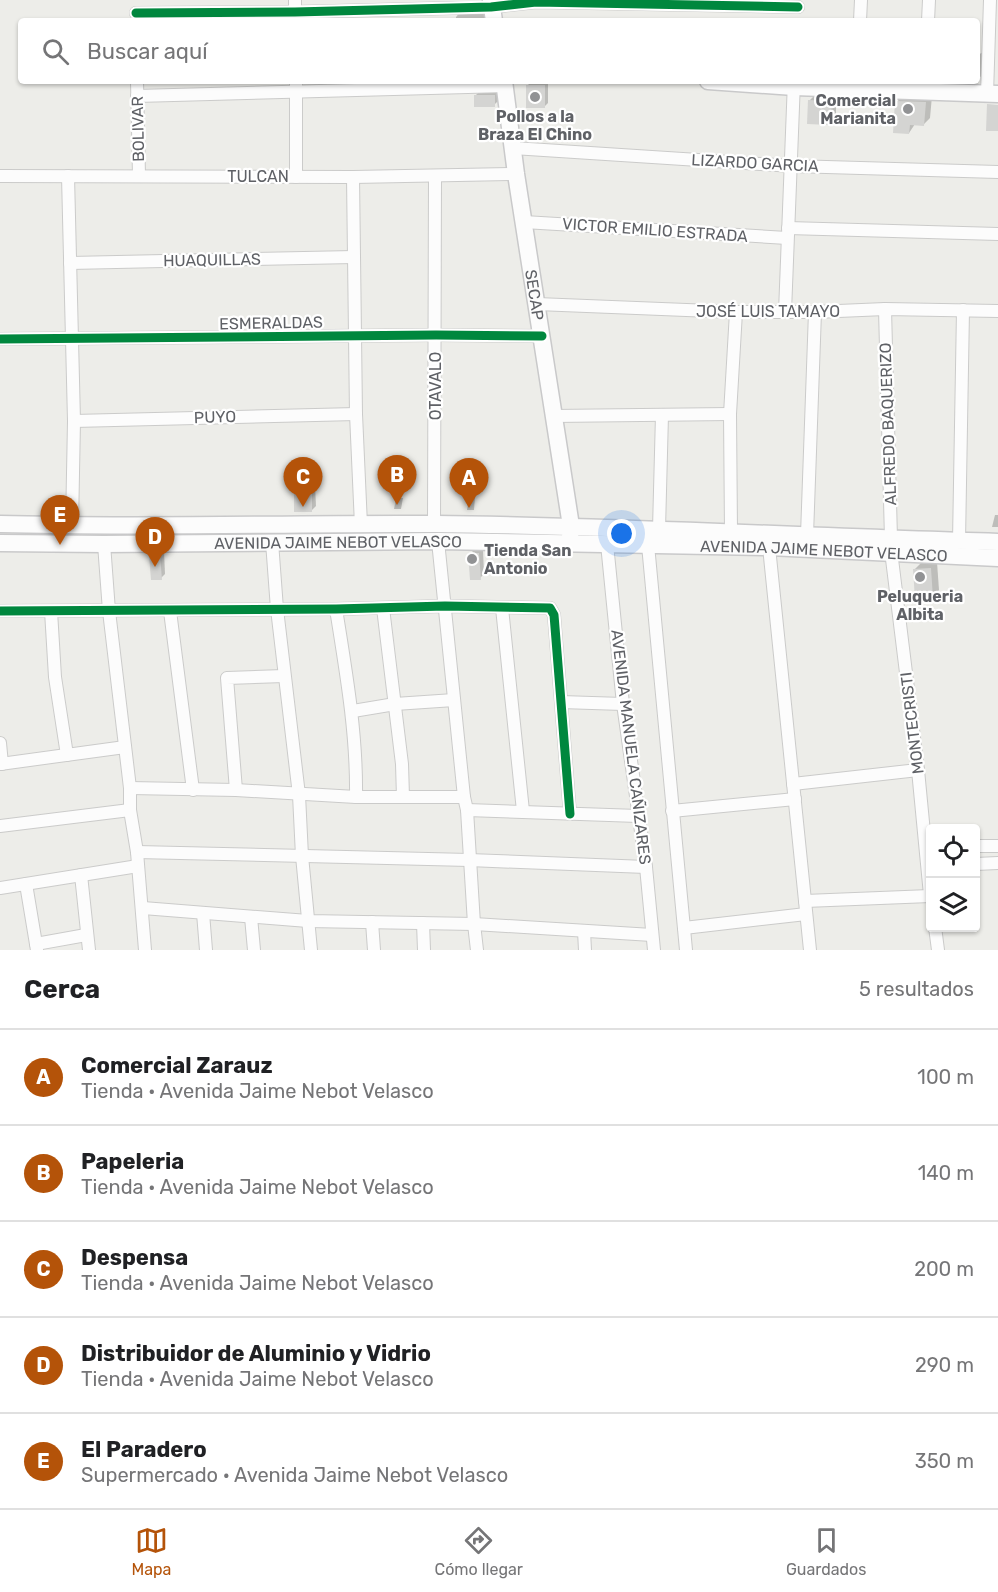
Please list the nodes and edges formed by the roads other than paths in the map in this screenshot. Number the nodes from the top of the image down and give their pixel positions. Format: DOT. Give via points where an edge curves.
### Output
graph roads {
  1 [pos="136,0"];
  2 [pos="861,0"];
  3 [pos="929,0"];
  4 [pos="990,0"];
  5 [pos="798,3"];
  6 [pos="492,9"];
  7 [pos="295,11"];
  8 [pos="136,17"];
  9 [pos="797,18"];
  10 [pos="860,18"];
  11 [pos="928,18"];
  12 [pos="137,84"];
  13 [pos="505,84"];
  14 [pos="794,84"];
  15 [pos="856,85"];
  16 [pos="296,86"];
  17 [pos="925,86"];
  18 [pos="993,94"];
  19 [pos="137,96"];
  20 [pos="513,148"];
  21 [pos="792,166"];
  22 [pos="998,172"];
  23 [pos="516,174"];
  24 [pos="0,176"];
  25 [pos="68,176"];
  26 [pos="139,176"];
  27 [pos="435,176"];
  28 [pos="296,177"];
  29 [pos="353,177"];
  30 [pos="524,222"];
  31 [pos="787,233"];
  32 [pos="998,234"];
  33 [pos="354,258"];
  34 [pos="70,263"];
  35 [pos="537,304"];
  36 [pos="885,309"];
  37 [pos="963,310"];
  38 [pos="998,310"];
  39 [pos="736,312"];
  40 [pos="785,312"];
  41 [pos="814,312"];
  42 [pos="436,335"];
  43 [pos="542,336"];
  44 [pos="355,337"];
  45 [pos="0,339"];
  46 [pos="72,339"];
  47 [pos="356,414"];
  48 [pos="730,414"];
  49 [pos="662,415"];
  50 [pos="553,416"];
  51 [pos="74,422"];
  52 [pos="0,524"];
  53 [pos="434,524"];
  54 [pos="361,525"];
  55 [pos="72,526"];
  56 [pos="658,529"];
  57 [pos="731,532"];
  58 [pos="570,535"];
  59 [pos="807,535"];
  60 [pos="638,539"];
  61 [pos="438,541"];
  62 [pos="960,541"];
  63 [pos="272,542"];
  64 [pos="998,542"];
  65 [pos="0,543"];
  66 [pos="104,544"];
  67 [pos="608,544"];
  68 [pos="891,545"];
  69 [pos="769,547"];
  70 [pos="998,558"];
  71 [pos="445,606"];
  72 [pos="383,608"];
  73 [pos="502,608"];
  74 [pos="277,609"];
  75 [pos="336,609"];
  76 [pos="170,610"];
  77 [pos="0,611"];
  78 [pos="51,611"];
  79 [pos="109,611"];
  80 [pos="284,676"];
  81 [pos="454,700"];
  82 [pos="561,702"];
  83 [pos="395,704"];
  84 [pos="623,704"];
  85 [pos="352,711"];
  86 [pos="0,743"];
  87 [pos="125,747"];
  88 [pos="67,755"];
  89 [pos="1,764"];
  90 [pos="918,770"];
  91 [pos="793,784"];
  92 [pos="130,788"];
  93 [pos="193,790"];
  94 [pos="236,790"];
  95 [pos="300,795"];
  96 [pos="356,797"];
  97 [pos="403,797"];
  98 [pos="464,797"];
  99 [pos="795,799"];
  100 [pos="130,810"];
  101 [pos="467,810"];
  102 [pos="523,811"];
  103 [pos="672,811"];
  104 [pos="570,814"];
  105 [pos="638,816"];
  106 [pos="0,826"];
  107 [pos="926,831"];
  108 [pos="980,846"];
  109 [pos="998,846"];
  110 [pos="137,852"];
  111 [pos="302,856"];
  112 [pos="469,860"];
  113 [pos="998,863"];
  114 [pos="980,864"];
  115 [pos="138,866"];
  116 [pos="646,867"];
  117 [pos="81,875"];
  118 [pos="26,884"];
  119 [pos="0,888"];
  120 [pos="926,895"];
  121 [pos="806,907"];
  122 [pos="143,908"];
  123 [pos="203,914"];
  124 [pos="251,917"];
  125 [pos="308,921"];
  126 [pos="372,922"];
  127 [pos="423,923"];
  128 [pos="474,924"];
  129 [pos="684,928"];
  130 [pos="584,931"];
  131 [pos="936,932"];
  132 [pos="86,935"];
  133 [pos="652,935"];
  134 [pos="37,947"];
  135 [pos="89,950"];
  136 [pos="145,950"];
  137 [pos="206,950"];
  138 [pos="254,950"];
  139 [pos="311,950"];
  140 [pos="374,950"];
  141 [pos="424,950"];
  142 [pos="477,950"];
  143 [pos="585,950"];
  144 [pos="654,950"];
  145 [pos="686,950"];
  146 [pos="810,950"];
  147 [pos="938,950"];
  1 -- 8 [label="street"];
  2 -- 10 [label="street"];
  3 -- 11 [label="street"];
  4 -- 18 [label="street"];
  5 -- 6 [label="street" via="536,2"];
  5 -- 9 [label="street"];
  6 -- 7 [label="street"];
  7 -- 8 [label="street"];
  12 -- 19 [label="street, BOLIVAR"];
  13 -- 16 [label="street"];
  13 -- 20 [label="main road, SECAP"];
  14 -- 15 [label="main road"];
  14 -- 21 [label="street"];
  15 -- 17 [label="main road"];
  16 -- 19 [label="street"];
  16 -- 28 [label="street"];
  17 -- 18 [label="main road"];
  19 -- 26 [label="street, BOLIVAR"];
  20 -- 21 [label="street, LIZARDO GARCIA"];
  20 -- 23 [label="main road, SECAP"];
  21 -- 22 [label="street, LIZARDO GARCIA"];
  21 -- 31 [label="street"];
  23 -- 27 [label="street, TULCAN"];
  23 -- 30 [label="main road, SECAP"];
  24 -- 25 [label="street, TULCAN"];
  25 -- 26 [label="street, TULCAN"];
  25 -- 34 [label="street"];
  26 -- 28 [label="street, TULCAN"];
  27 -- 29 [label="street, TULCAN"];
  27 -- 42 [label="street, OTAVALO"];
  28 -- 29 [label="street, TULCAN"];
  29 -- 33 [label="street"];
  30 -- 31 [label="street, VICTOR EMILIO ESTRADA"];
  30 -- 35 [label="main road, SECAP"];
  31 -- 32 [label="street, VICTOR EMILIO ESTRADA"];
  31 -- 40 [label="street"];
  33 -- 34 [label="street, HUAQUILLAS"];
  33 -- 44 [label="street"];
  34 -- 46 [label="street"];
  35 -- 39 [label="street, JOSÉ LUIS TAMAYO"];
  35 -- 43 [label="main road, SECAP"];
  36 -- 37 [label="street, JOSÉ LUIS TAMAYO"];
  36 -- 41 [label="street, JOSÉ LUIS TAMAYO"];
  36 -- 68 [label="street, ALFREDO BAQUERIZO"];
  37 -- 38 [label="street, JOSÉ LUIS TAMAYO"];
  37 -- 62 [label="street"];
  39 -- 40 [label="street, JOSÉ LUIS TAMAYO"];
  39 -- 48 [label="street"];
  40 -- 41 [label="street, JOSÉ LUIS TAMAYO"];
  41 -- 59 [label="street"];
  42 -- 43 [label="street, ESMERALDAS"];
  42 -- 44 [label="street, ESMERALDAS"];
  42 -- 53 [label="street, OTAVALO"];
  43 -- 50 [label="main road, SECAP"];
  44 -- 46 [label="street, ESMERALDAS"];
  44 -- 47 [label="street"];
  45 -- 46 [label="street, ESMERALDAS"];
  46 -- 51 [label="street"];
  47 -- 51 [label="street, PUYO"];
  47 -- 54 [label="street"];
  48 -- 49 [label="street"];
  48 -- 57 [label="street"];
  49 -- 50 [label="street"];
  49 -- 56 [label="street"];
  50 -- 58 [label="main road, SECAP"];
  51 -- 55 [label="street"];
  52 -- 55 [label="main road, AVENIDA JAIME NEBOT VELASCO"];
  53 -- 54 [label="main road, AVENIDA JAIME NEBOT VELASCO"];
  53 -- 58 [label="main road, AVENIDA JAIME NEBOT VELASCO"];
  54 -- 55 [label="main road, AVENIDA JAIME NEBOT VELASCO"];
  56 -- 57 [label="main road, AVENIDA JAIME NEBOT VELASCO"];
  56 -- 60 [label="main road, AVENIDA JAIME NEBOT VELASCO"];
  57 -- 59 [label="main road, AVENIDA JAIME NEBOT VELASCO"];
  58 -- 60 [label="main road, AVENIDA JAIME NEBOT VELASCO"];
  58 -- 61 [label="main road, AVENIDA JAIME NEBOT VELASCO"];
  58 -- 67 [label="main road, AVENIDA JAIME NEBOT VELASCO"];
  59 -- 68 [label="main road, AVENIDA JAIME NEBOT VELASCO"];
  60 -- 67 [label="main road, AVENIDA JAIME NEBOT VELASCO"];
  60 -- 69 [label="main road, AVENIDA JAIME NEBOT VELASCO"];
  60 -- 103 [label="street, AVENIDA MANUELA CAÑIZARES"];
  61 -- 63 [label="main road, AVENIDA JAIME NEBOT VELASCO"];
  61 -- 71 [label="street"];
  62 -- 64 [label="main road, AVENIDA JAIME NEBOT VELASCO"];
  62 -- 68 [label="main road, AVENIDA JAIME NEBOT VELASCO"];
  63 -- 66 [label="main road, AVENIDA JAIME NEBOT VELASCO"];
  63 -- 74 [label="street"];
  65 -- 66 [label="main road, AVENIDA JAIME NEBOT VELASCO"];
  66 -- 79 [label="street"];
  67 -- 84 [label="street, AVENIDA MANUELA CAÑIZARES"];
  68 -- 69 [label="main road, AVENIDA JAIME NEBOT VELASCO"];
  68 -- 70 [label="main road, AVENIDA JAIME NEBOT VELASCO"];
  68 -- 90 [label="street, MONTECRISTI"];
  69 -- 91 [label="street"];
  71 -- 72 [label="street"];
  71 -- 73 [label="street"];
  71 -- 81 [label="street"];
  72 -- 75 [label="street"];
  72 -- 83 [label="street"];
  73 -- 82 [label="street" via="550,608 554,615"];
  73 -- 102 [label="street"];
  74 -- 75 [label="street"];
  74 -- 76 [label="street"];
  74 -- 80 [label="street"];
  75 -- 85 [label="street"];
  76 -- 79 [label="street"];
  76 -- 93 [label="street"];
  77 -- 78 [label="street"];
  78 -- 79 [label="street"];
  78 -- 88 [label="street" via="55,677"];
  79 -- 87 [label="street"];
  80 -- 94 [label="street" via="228,678"];
  80 -- 95 [label="street"];
  81 -- 83 [label="street"];
  81 -- 98 [label="street"];
  82 -- 84 [label="street"];
  82 -- 104 [label="street"];
  83 -- 85 [label="street"];
  83 -- 97 [label="street"];
  84 -- 105 [label="street, AVENIDA MANUELA CAÑIZARES"];
  85 -- 96 [label="street"];
  86 -- 89 [label="street"];
  87 -- 88 [label="street"];
  87 -- 92 [label="street"];
  88 -- 89 [label="street"];
  90 -- 91 [label="street"];
  90 -- 107 [label="street, MONTECRISTI"];
  91 -- 99 [label="street"];
  92 -- 93 [label="street"];
  92 -- 100 [label="street"];
  93 -- 94 [label="street"];
  94 -- 95 [label="street"];
  95 -- 96 [label="street"];
  95 -- 111 [label="street"];
  96 -- 97 [label="street"];
  97 -- 98 [label="street"];
  98 -- 101 [label="street"];
  99 -- 103 [label="street"];
  99 -- 121 [label="street"];
  100 -- 106 [label="street"];
  100 -- 110 [label="street"];
  101 -- 102 [label="street"];
  101 -- 112 [label="street"];
  102 -- 104 [label="street"];
  103 -- 129 [label="street, AVENIDA MANUELA CAÑIZARES"];
  104 -- 105 [label="street"];
  105 -- 116 [label="street, AVENIDA MANUELA CAÑIZARES"];
  108 -- 109 [label="street"];
  110 -- 111 [label="street"];
  110 -- 115 [label="street"];
  111 -- 112 [label="street"];
  111 -- 125 [label="street"];
  112 -- 116 [label="street"];
  112 -- 128 [label="street"];
  113 -- 114 [label="street"];
  115 -- 117 [label="street"];
  115 -- 122 [label="street"];
  116 -- 133 [label="street, AVENIDA MANUELA CAÑIZARES"];
  117 -- 118 [label="street"];
  117 -- 132 [label="street"];
  118 -- 119 [label="street"];
  118 -- 134 [label="street"];
  120 -- 121 [label="street"];
  121 -- 129 [label="street"];
  121 -- 146 [label="street"];
  122 -- 123 [label="street"];
  122 -- 136 [label="street"];
  123 -- 124 [label="street"];
  123 -- 137 [label="street"];
  124 -- 125 [label="street"];
  124 -- 138 [label="street"];
  125 -- 126 [label="street"];
  125 -- 139 [label="street"];
  126 -- 127 [label="street"];
  126 -- 140 [label="street"];
  127 -- 128 [label="street"];
  127 -- 141 [label="street"];
  128 -- 130 [label="street"];
  128 -- 142 [label="street"];
  129 -- 145 [label="street, AVENIDA MANUELA CAÑIZARES"];
  130 -- 133 [label="street"];
  130 -- 143 [label="street"];
  131 -- 147 [label="street"];
  132 -- 134 [label="street"];
  132 -- 135 [label="street"];
  133 -- 144 [label="street, AVENIDA MANUELA CAÑIZARES"];
}
